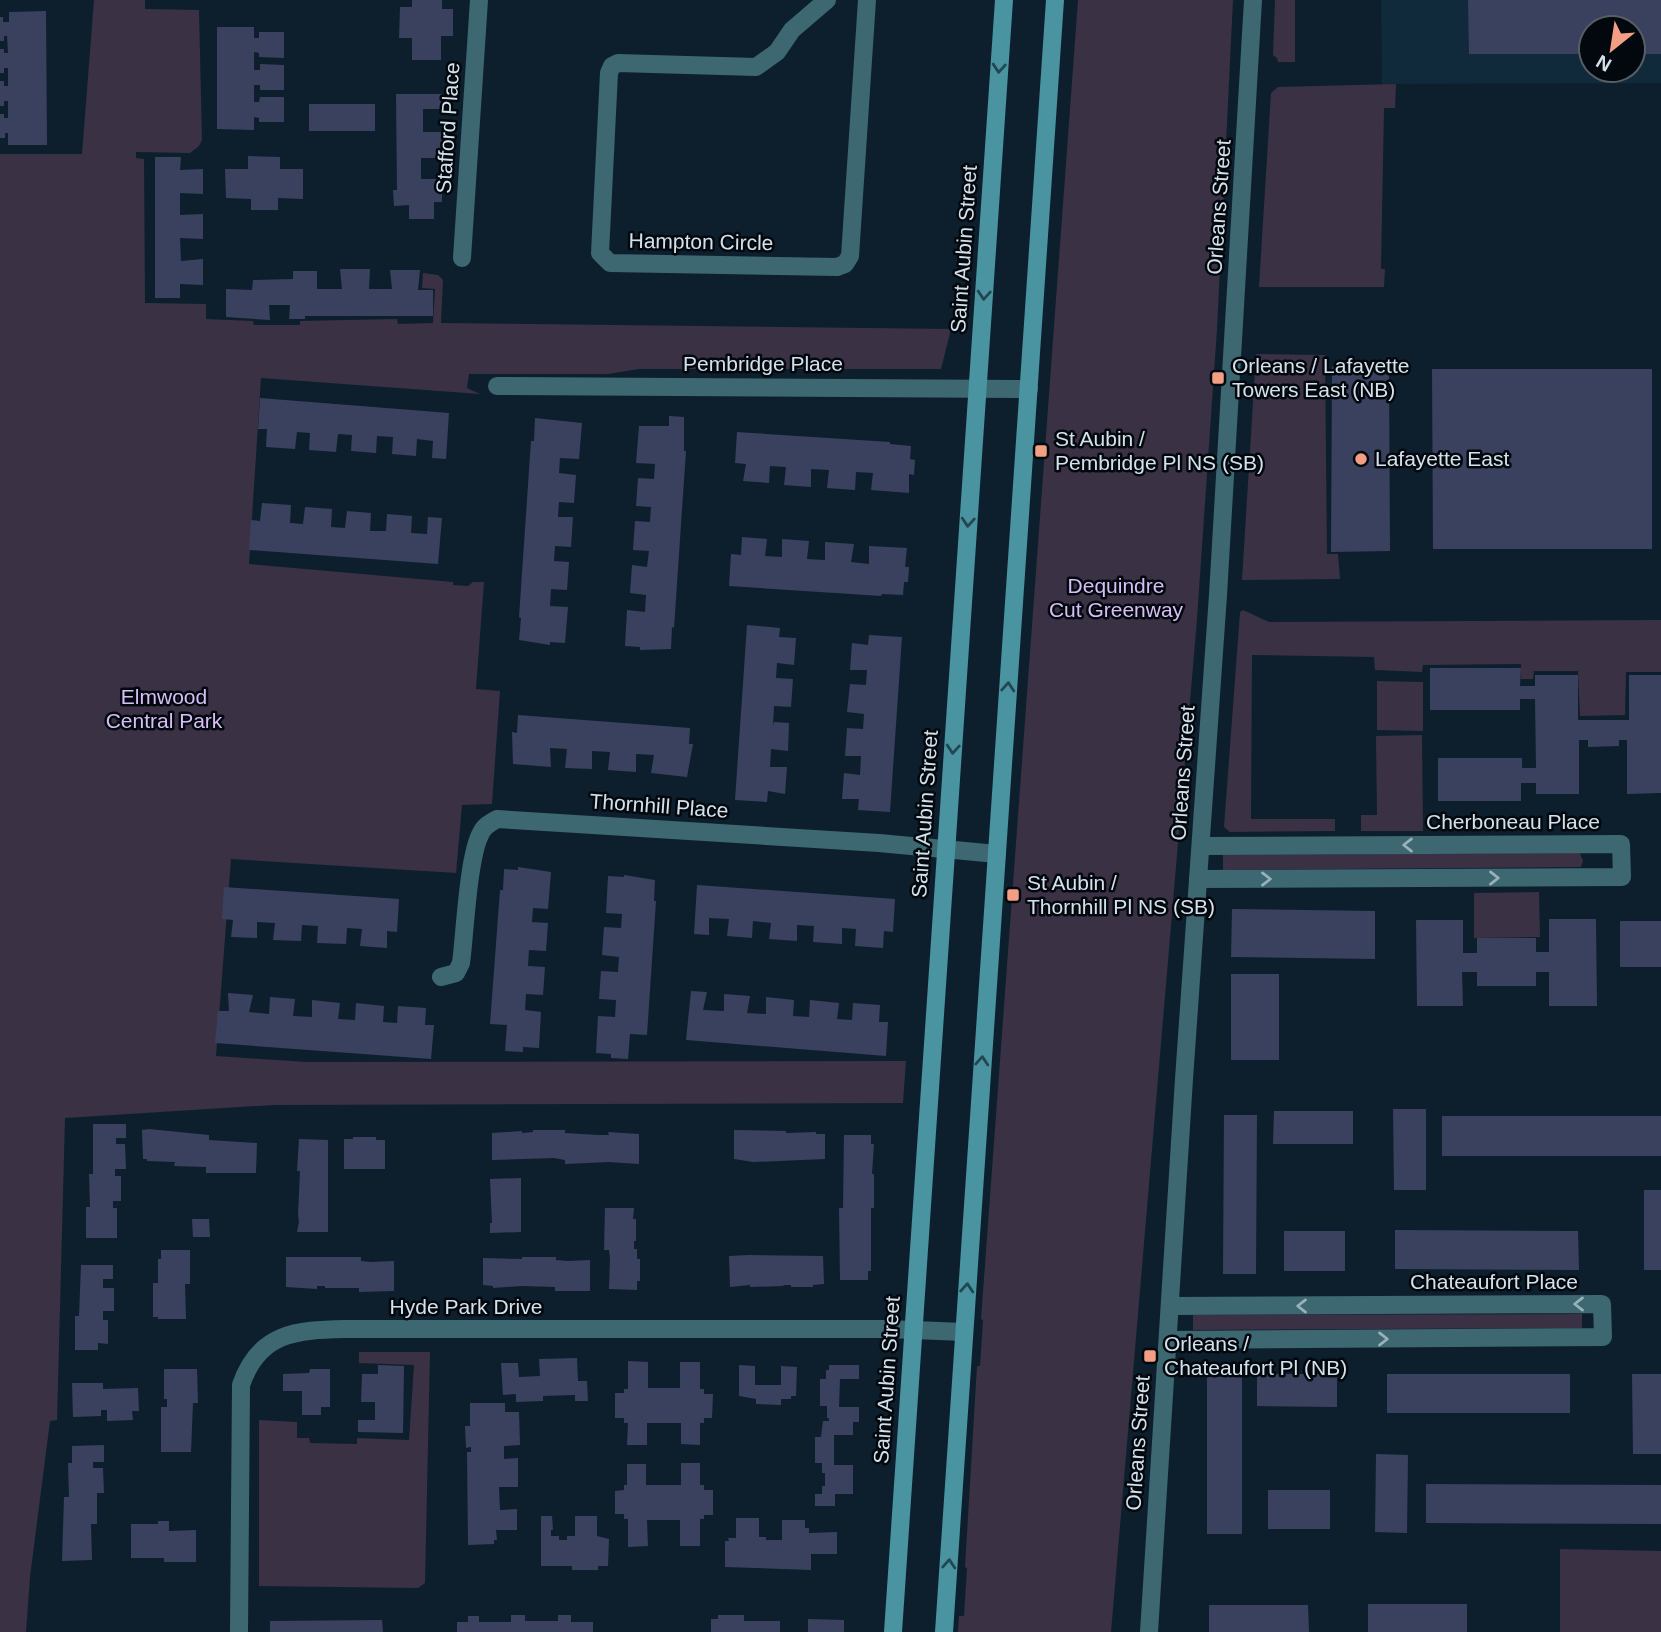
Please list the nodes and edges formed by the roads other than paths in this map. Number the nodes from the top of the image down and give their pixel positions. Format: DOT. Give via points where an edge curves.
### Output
graph roads {
  1 [pos="479,0"];
  2 [pos="827,0"];
  3 [pos="867,0"];
  4 [pos="1004,0"];
  5 [pos="1055,0"];
  6 [pos="1253,0"];
  7 [pos="462,258"];
  8 [pos="496,386"];
  9 [pos="977,387"];
  10 [pos="1029,389"];
  11 [pos="1201,846"];
  12 [pos="946,850"];
  13 [pos="997,854"];
  14 [pos="1198,879"];
  15 [pos="441,977"];
  16 [pos="1170,1306"];
  17 [pos="914,1330"];
  18 [pos="964,1332"];
  19 [pos="1168,1340"];
  20 [pos="239,1632"];
  21 [pos="893,1632"];
  22 [pos="944,1632"];
  23 [pos="1149,1632"];
  1 -- 7 [label="street, Stafford Place"];
  2 -- 3 [label="street, Hampton Circle" via="792,30 778,52 756,68 612,66 603,258 610,263 845,264 850,256"];
  4 -- 9 [label="main road, Saint Aubin Street, one-way"];
  5 -- 10 [label="main road"];
  6 -- 11 [label="street, Orleans Street"];
  8 -- 9 [label="street, Pembridge Place"];
  9 -- 10 [label="street, Pembridge Place"];
  9 -- 12 [label="main road, Saint Aubin Street, one-way"];
  13 -- 10 [label="main road, one-way"];
  11 -- 14 [label="street, Orleans Street"];
  14 -- 11 [label="street, Cherboneau Place, one-way" via="1622,877 1621,844"];
  12 -- 13 [label="street, Thornhill Place"];
  12 -- 15 [label="street, Thornhill Place" via="497,820 480,835 461,963 456,973"];
  12 -- 17 [label="main road, Saint Aubin Street"];
  18 -- 13 [label="main road, one-way"];
  14 -- 16 [label="street, Orleans Street"];
  16 -- 19 [label="street, Orleans Street"];
  19 -- 16 [label="street, Chateaufort Place, one-way" via="1602,1337 1602,1304"];
  17 -- 18 [label="street, Hyde Park Drive"];
  17 -- 20 [label="street, Hyde Park Drive" via="345,1329 285,1335 256,1356 241,1385"];
  17 -- 21 [label="main road, Saint Aubin Street"];
  22 -- 18 [label="main road, one-way"];
  19 -- 23 [label="street, Orleans Street"];
}
